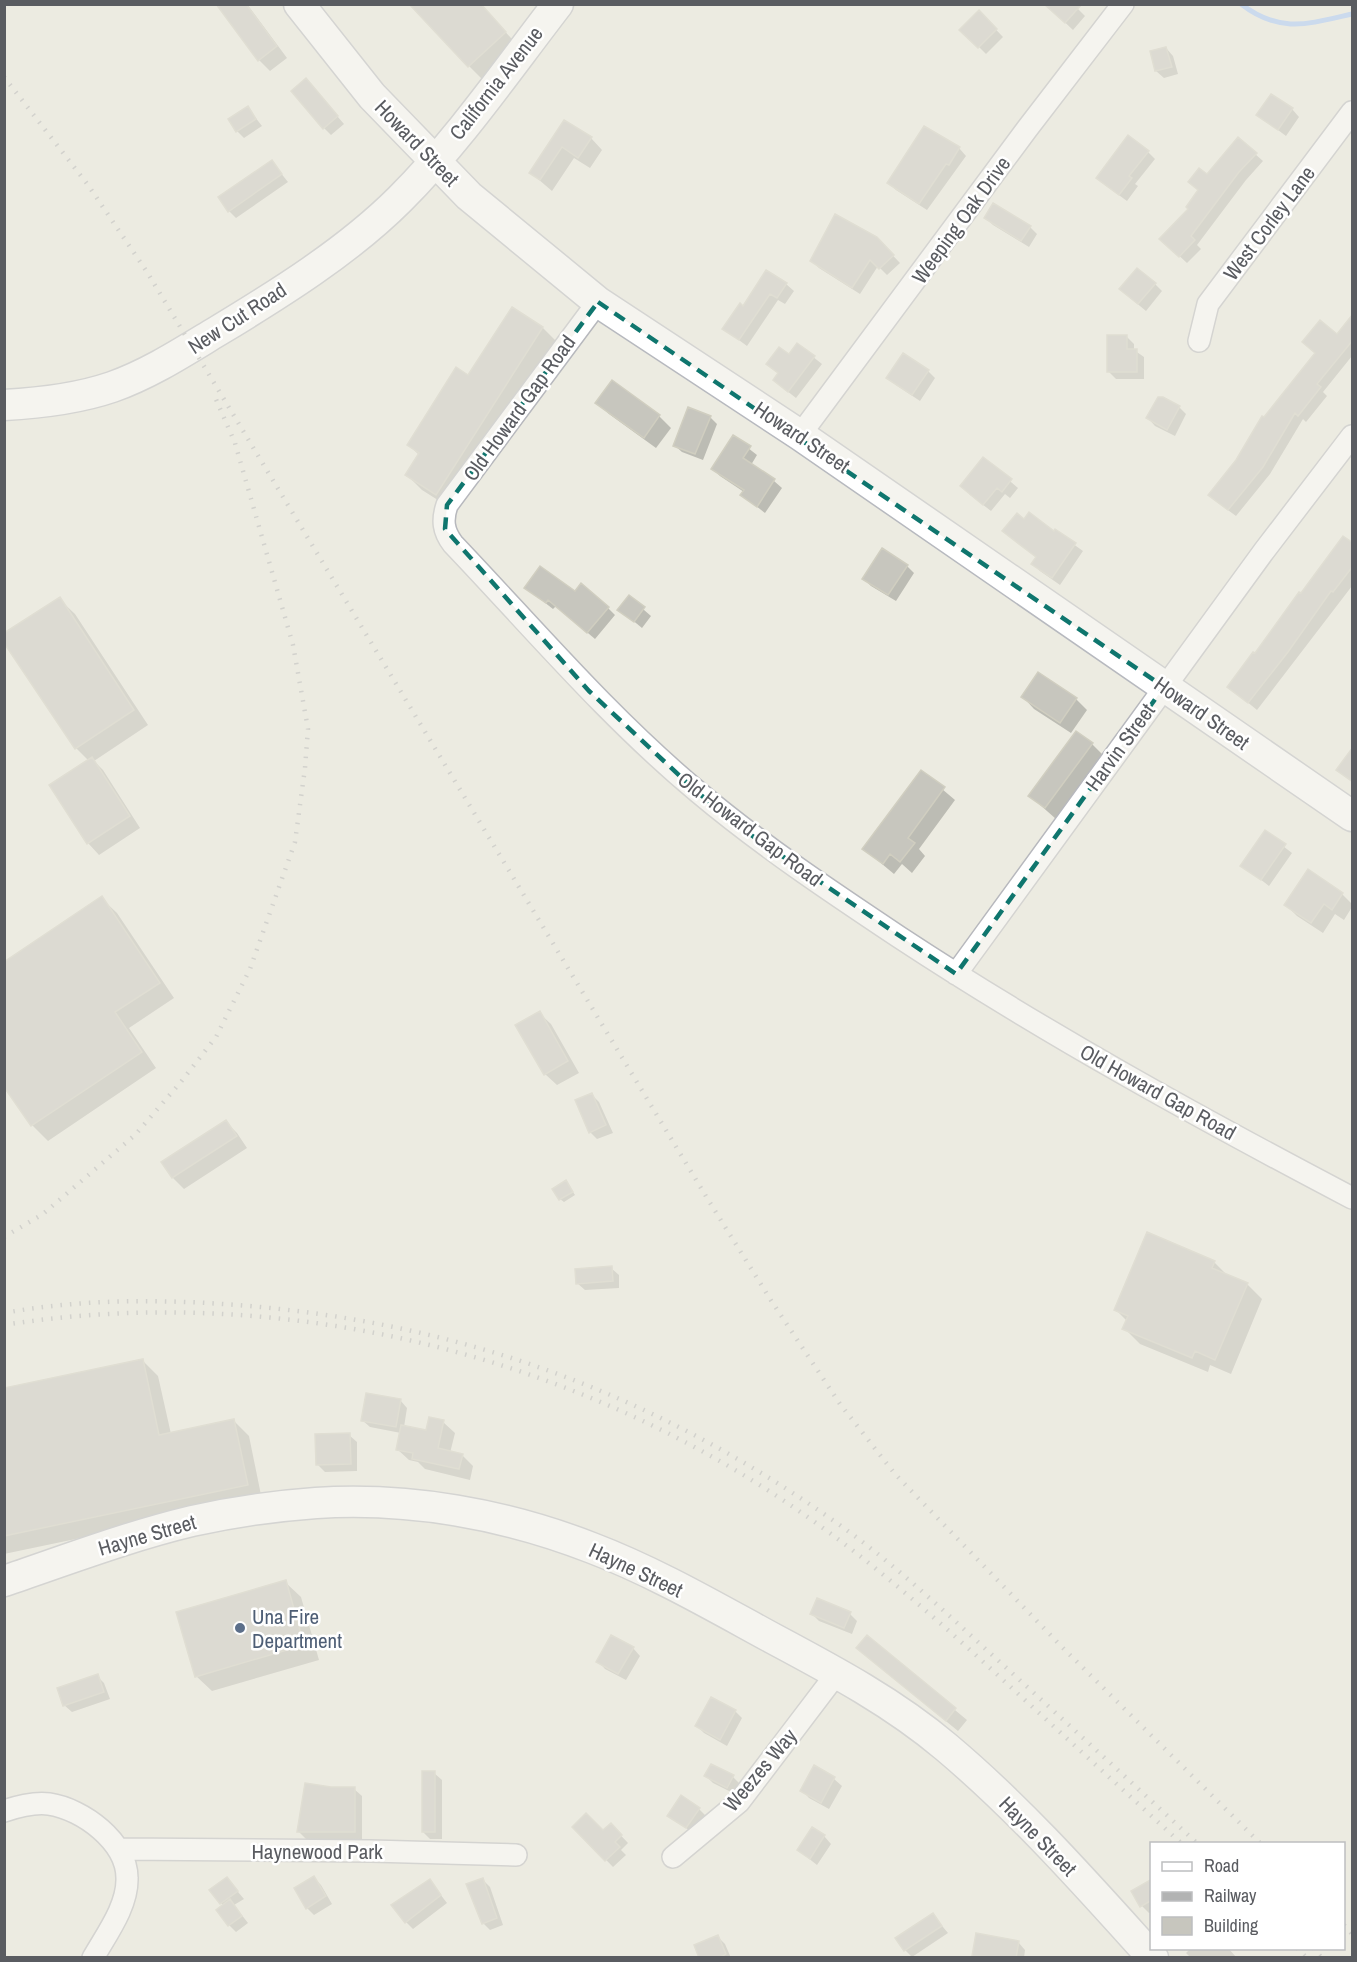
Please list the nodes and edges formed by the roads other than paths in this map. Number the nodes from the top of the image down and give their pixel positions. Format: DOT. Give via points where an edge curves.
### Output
graph roads {
  1 [pos="298,4"];
  2 [pos="558,4"];
  3 [pos="1123,4"];
  4 [pos="1353,111"];
  5 [pos="435,162"];
  6 [pos="598,302"];
  7 [pos="1199,341"];
  8 [pos="4,405"];
  9 [pos="800,435"];
  10 [pos="1353,436"];
  11 [pos="1164,687"];
  12 [pos="1353,816"];
  13 [pos="956,974"];
  14 [pos="1353,1198"];
  15 [pos="4,1581"];
  16 [pos="837,1673"];
  17 [pos="4,1811"];
  18 [pos="119,1849"];
  19 [pos="516,1855"];
  20 [pos="673,1857"];
  21 [pos="93,1958"];
  22 [pos="1153,1958"];
  1 -- 5 [label="street, Howard Street" via="372,96"];
  2 -- 5 [label="street, California Avenue"];
  3 -- 9 [label="street, Weeping Oak Drive"];
  4 -- 7 [label="street, West Corley Lane" via="1208,304"];
  5 -- 6 [label="street, Howard Street" via="469,196"];
  5 -- 8 [label="street, New Cut Road" via="400,199 344,247 176,356 113,387 48,402"];
  6 -- 9 [label="street, Howard Street"];
  6 -- 13 [label="street, Old Howard Gap Road" via="447,505 443,521 448,537 589,691 697,792 760,842"];
  9 -- 11 [label="street, Howard Street"];
  10 -- 11 [label="street, Harvin Street"];
  11 -- 12 [label="street, Howard Street"];
  11 -- 13 [label="street, Harvin Street"];
  13 -- 14 [label="street, Old Howard Gap Road" via="1144,1086"];
  15 -- 16 [label="street, Hayne Street" via="191,1521 254,1509 362,1503 455,1510 547,1533 626,1562"];
  16 -- 20 [label="street, Weezes Way" via="739,1802"];
  16 -- 22 [label="street, Hayne Street" via="904,1715 981,1778"];
  17 -- 18 [label="street" via="31,1804 69,1810 107,1835"];
  18 -- 19 [label="street, Haynewood Park"];
  18 -- 21 [label="street" via="125,1863 126,1893"];
}
